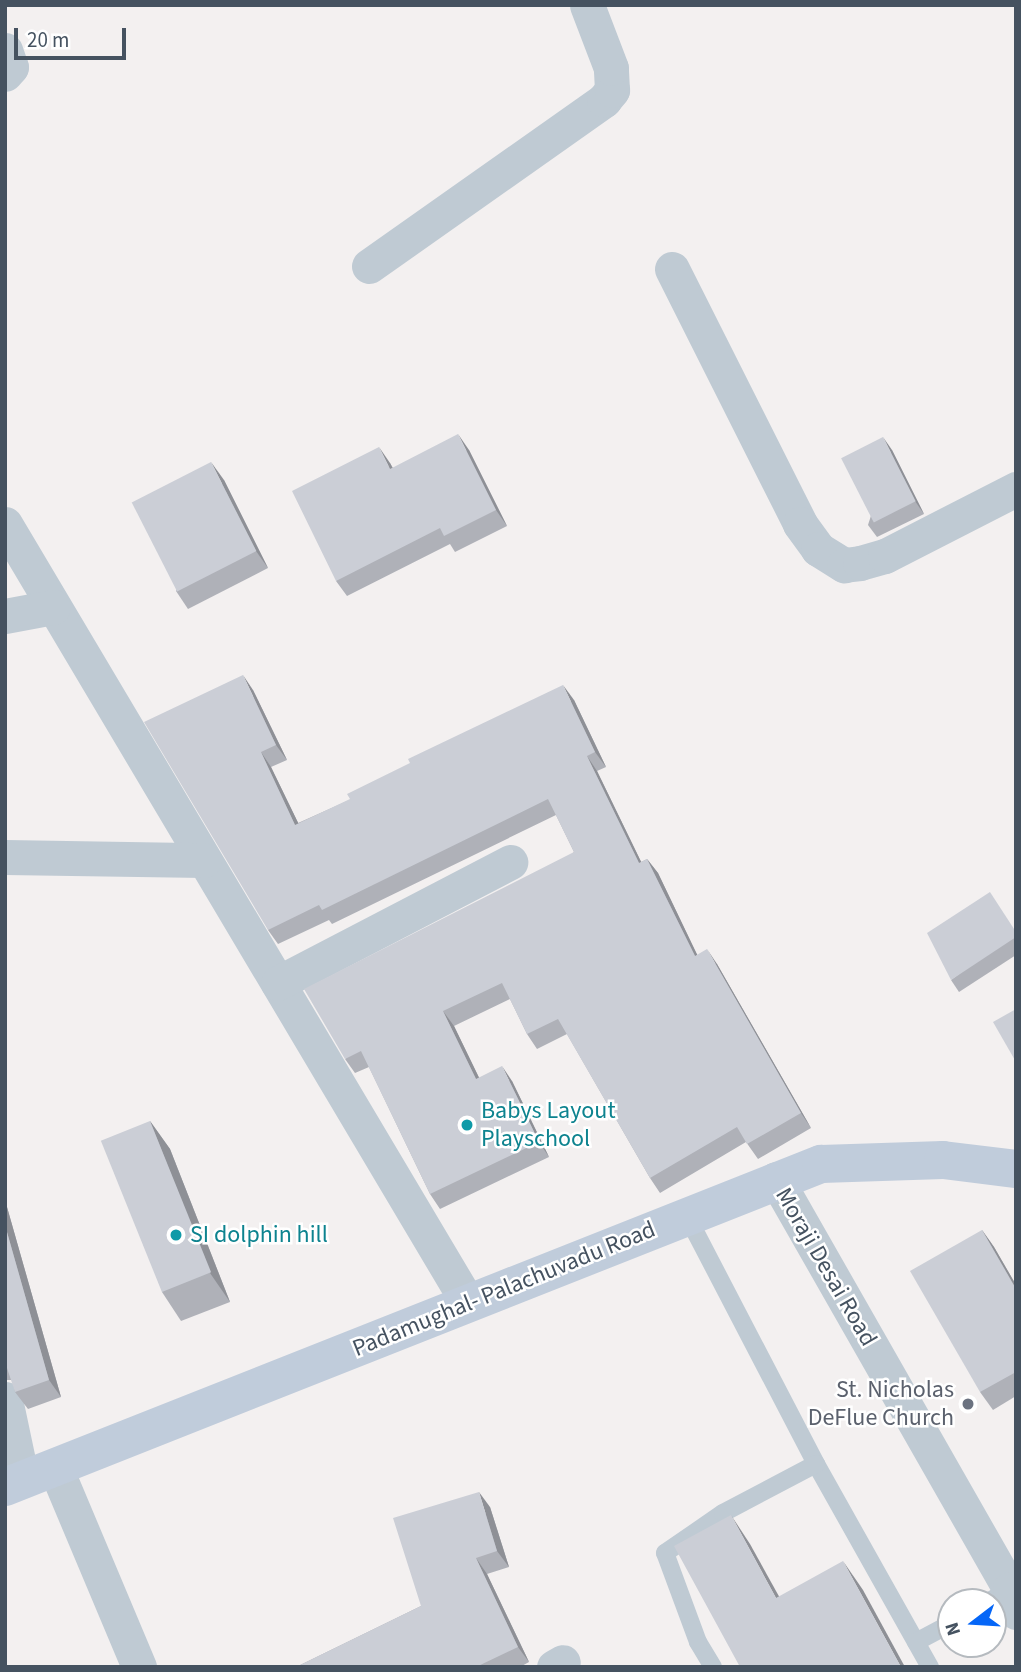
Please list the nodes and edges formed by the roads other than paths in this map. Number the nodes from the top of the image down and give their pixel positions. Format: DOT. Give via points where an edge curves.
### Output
graph roads {
  1 [pos="587,5"];
  2 [pos="5,50"];
  3 [pos="5,74"];
  4 [pos="369,266"];
  5 [pos="672,269"];
  6 [pos="1016,489"];
  7 [pos="5,524"];
  8 [pos="53,607"];
  9 [pos="5,616"];
  10 [pos="5,857"];
  11 [pos="204,860"];
  12 [pos="510,862"];
  13 [pos="278,983"];
  14 [pos="1016,1169"];
  15 [pos="776,1179"];
  16 [pos="687,1216"];
  17 [pos="468,1303"];
  18 [pos="5,1399"];
  19 [pos="816,1464"];
  20 [pos="28,1478"];
  21 [pos="998,1588"];
  22 [pos="937,1631"];
  23 [pos="916,1642"];
  24 [pos="139,1667"];
  25 [pos="713,1667"];
  26 [pos="930,1667"];
  1 -- 4 [label="street" via="611,68 612,90 604,100"];
  2 -- 3 [label="street" via="11,67"];
  5 -- 6 [label="street" via="800,524 818,549 835,560 844,565 886,556"];
  7 -- 8 [label="street"];
  8 -- 9 [label="street"];
  8 -- 11 [label="street"];
  10 -- 11 [label="street"];
  11 -- 13 [label="street"];
  12 -- 13 [label="street"];
  13 -- 17 [label="street"];
  14 -- 15 [label="main road, Padamughal- Palachuvadu Road" via="943,1160 821,1164"];
  15 -- 16 [label="main road, Padamughal- Palachuvadu Road"];
  15 -- 21 [label="street, Moraji Desai Road"];
  16 -- 17 [label="main road, Padamughal- Palachuvadu Road"];
  16 -- 19 [label="lane"];
  17 -- 20 [label="main road, Padamughal- Palachuvadu Road"];
  18 -- 20 [label="street"];
  19 -- 23 [label="lane"];
  19 -- 25 [label="lane" via="723,1513 665,1553 698,1642"];
  20 -- 24 [label="street"];
  22 -- 23 [label="lane"];
  23 -- 26 [label="lane"];
}
